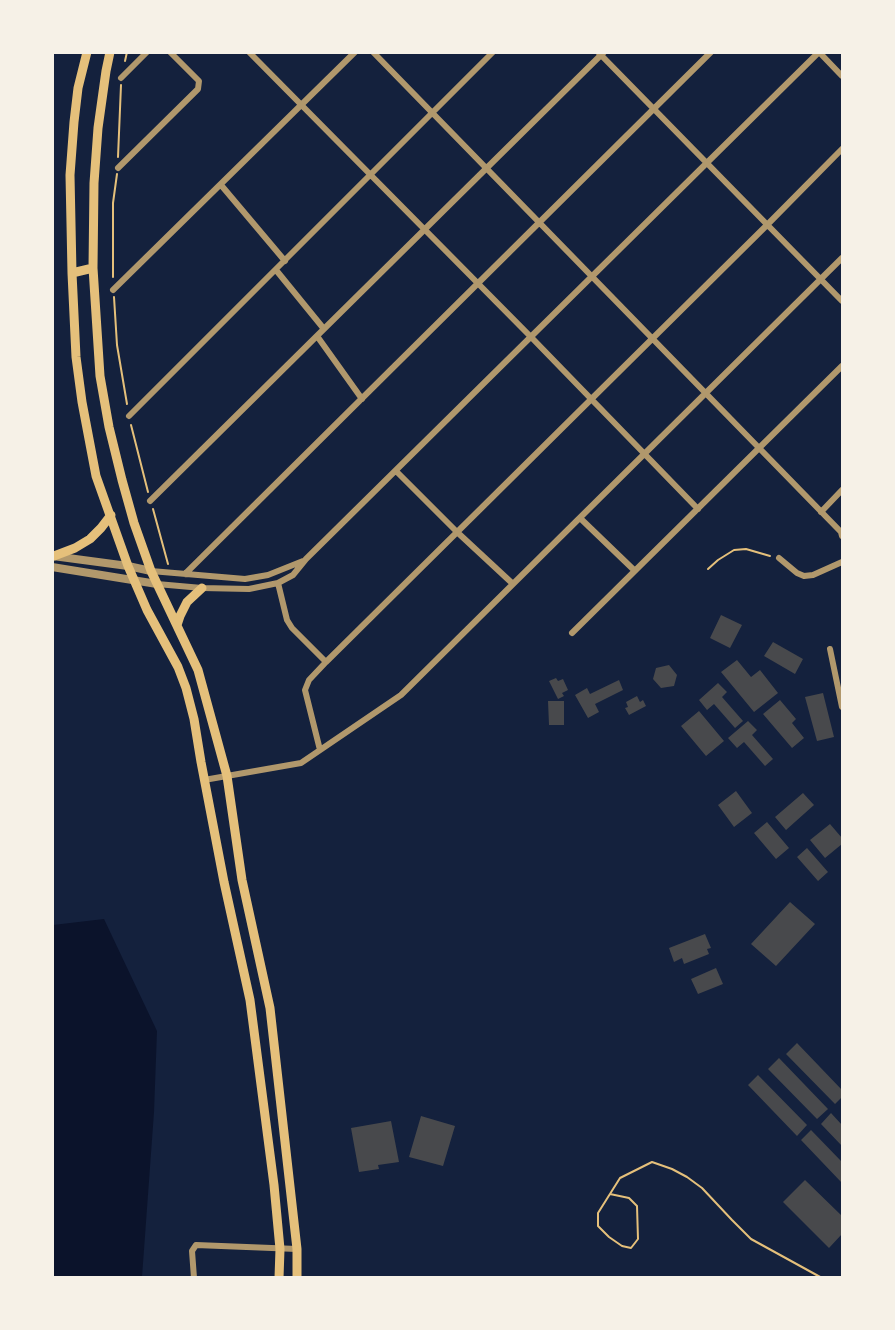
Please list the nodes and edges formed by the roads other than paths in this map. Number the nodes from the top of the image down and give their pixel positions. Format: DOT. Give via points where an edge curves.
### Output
graph roads {
  1 [pos="87,52"];
  2 [pos="110,52"];
  3 [pos="147,52"];
  4 [pos="170,52"];
  5 [pos="249,52"];
  6 [pos="355,52"];
  7 [pos="373,52"];
  8 [pos="493,52"];
  9 [pos="711,52"];
  10 [pos="819,53"];
  11 [pos="601,54"];
  12 [pos="843,76"];
  13 [pos="121,78"];
  14 [pos="301,106"];
  15 [pos="654,109"];
  16 [pos="432,113"];
  17 [pos="843,149"];
  18 [pos="707,164"];
  19 [pos="118,168"];
  20 [pos="486,169"];
  21 [pos="370,175"];
  22 [pos="221,185"];
  23 [pos="539,223"];
  24 [pos="768,225"];
  25 [pos="424,230"];
  26 [pos="843,258"];
  27 [pos="285,261"];
  28 [pos="93,268"];
  29 [pos="276,270"];
  30 [pos="72,273"];
  31 [pos="592,277"];
  32 [pos="821,279"];
  33 [pos="478,284"];
  34 [pos="114,290"];
  35 [pos="843,301"];
  36 [pos="324,329"];
  37 [pos="317,336"];
  38 [pos="531,337"];
  39 [pos="652,338"];
  40 [pos="843,366"];
  41 [pos="706,393"];
  42 [pos="362,399"];
  43 [pos="591,399"];
  44 [pos="129,416"];
  45 [pos="759,448"];
  46 [pos="644,455"];
  47 [pos="396,471"];
  48 [pos="843,490"];
  49 [pos="150,501"];
  50 [pos="698,509"];
  51 [pos="821,512"];
  52 [pos="111,515"];
  53 [pos="580,518"];
  54 [pos="457,532"];
  55 [pos="843,536"];
  56 [pos="53,556"];
  57 [pos="779,558"];
  58 [pos="306,559"];
  59 [pos="843,562"];
  60 [pos="128,566"];
  61 [pos="52,567"];
  62 [pos="151,571"];
  63 [pos="635,571"];
  64 [pos="185,574"];
  65 [pos="135,581"];
  66 [pos="278,583"];
  67 [pos="157,584"];
  68 [pos="513,584"];
  69 [pos="202,588"];
  70 [pos="177,625"];
  71 [pos="572,633"];
  72 [pos="830,649"];
  73 [pos="326,662"];
  74 [pos="843,707"];
  75 [pos="320,750"];
  76 [pos="227,776"];
  77 [pos="204,780"];
  78 [pos="251,920"];
  79 [pos="233,922"];
  80 [pos="280,1249"];
  81 [pos="297,1249"];
  82 [pos="194,1278"];
  83 [pos="279,1278"];
  84 [pos="297,1278"];
  1 -- 30 [label="main road" via="78,88 71,154"];
  2 -- 28 [label="main road" via="94,183"];
  3 -- 13 [label="street"];
  4 -- 19 [label="street" via="199,81 198,89"];
  5 -- 14 [label="street"];
  6 -- 14 [label="street"];
  7 -- 16 [label="street"];
  8 -- 16 [label="street"];
  9 -- 15 [label="street"];
  10 -- 12 [label="street"];
  10 -- 18 [label="street"];
  11 -- 15 [label="street"];
  11 -- 20 [label="street"];
  14 -- 21 [label="street"];
  14 -- 22 [label="street"];
  15 -- 18 [label="street"];
  15 -- 23 [label="street"];
  16 -- 20 [label="street"];
  16 -- 21 [label="street"];
  17 -- 24 [label="street"];
  18 -- 24 [label="street"];
  18 -- 31 [label="street"];
  20 -- 23 [label="street"];
  20 -- 25 [label="street"];
  21 -- 25 [label="street"];
  21 -- 27 [label="street"];
  22 -- 27 [label="street"];
  22 -- 34 [label="street"];
  23 -- 31 [label="street"];
  23 -- 33 [label="street"];
  24 -- 32 [label="street"];
  24 -- 39 [label="street"];
  25 -- 33 [label="street"];
  25 -- 36 [label="street"];
  26 -- 32 [label="street"];
  27 -- 29 [label="street"];
  28 -- 30 [label="main road"];
  28 -- 62 [label="main road" via="100,375 109,427"];
  29 -- 36 [label="street"];
  29 -- 44 [label="street"];
  30 -- 52 [label="main road" via="81,402 96,476"];
  31 -- 38 [label="street"];
  31 -- 39 [label="street"];
  32 -- 35 [label="street"];
  32 -- 41 [label="street"];
  33 -- 38 [label="street"];
  33 -- 42 [label="street"];
  36 -- 37 [label="street"];
  37 -- 42 [label="street"];
  37 -- 49 [label="street"];
  38 -- 43 [label="street"];
  38 -- 47 [label="street"];
  39 -- 41 [label="street"];
  39 -- 43 [label="street"];
  40 -- 45 [label="street"];
  41 -- 45 [label="street"];
  41 -- 46 [label="street"];
  42 -- 64 [label="street"];
  43 -- 46 [label="street"];
  43 -- 54 [label="street"];
  45 -- 50 [label="street"];
  45 -- 51 [label="street"];
  46 -- 50 [label="street"];
  46 -- 53 [label="street"];
  47 -- 54 [label="street"];
  47 -- 58 [label="street"];
  48 -- 51 [label="street"];
  50 -- 63 [label="street"];
  51 -- 55 [label="street"];
  52 -- 56 [label="main road" via="90,538"];
  52 -- 60 [label="main road"];
  53 -- 63 [label="street"];
  53 -- 68 [label="street"];
  54 -- 68 [label="street"];
  54 -- 73 [label="street"];
  56 -- 60 [label="street"];
  57 -- 59 [label="street" via="804,576"];
  58 -- 64 [label="street" via="268,575 245,579"];
  58 -- 66 [label="street" via="293,575"];
  60 -- 62 [label="street"];
  60 -- 65 [label="main road"];
  61 -- 65 [label="street"];
  62 -- 64 [label="street"];
  62 -- 67 [label="main road"];
  63 -- 71 [label="street"];
  65 -- 67 [label="street"];
  65 -- 77 [label="main road" via="186,688"];
  66 -- 69 [label="street" via="249,589"];
  66 -- 73 [label="street" via="287,620"];
  67 -- 69 [label="street"];
  67 -- 70 [label="main road"];
  68 -- 75 [label="street" via="401,695"];
  69 -- 70 [label="main road" via="187,602"];
  70 -- 76 [label="main road" via="200,678"];
  72 -- 74 [label="street"];
  73 -- 75 [label="street" via="305,690"];
  75 -- 76 [label="street" via="301,763"];
  76 -- 77 [label="street"];
  76 -- 78 [label="main road"];
  77 -- 79 [label="main road"];
  78 -- 79 [label="main road"];
  78 -- 81 [label="main road" via="270,1008"];
  79 -- 80 [label="main road" via="252,1010"];
  80 -- 81 [label="street"];
  80 -- 82 [label="street" via="196,1245 192,1251"];
  80 -- 83 [label="main road"];
  81 -- 84 [label="main road"];
}
